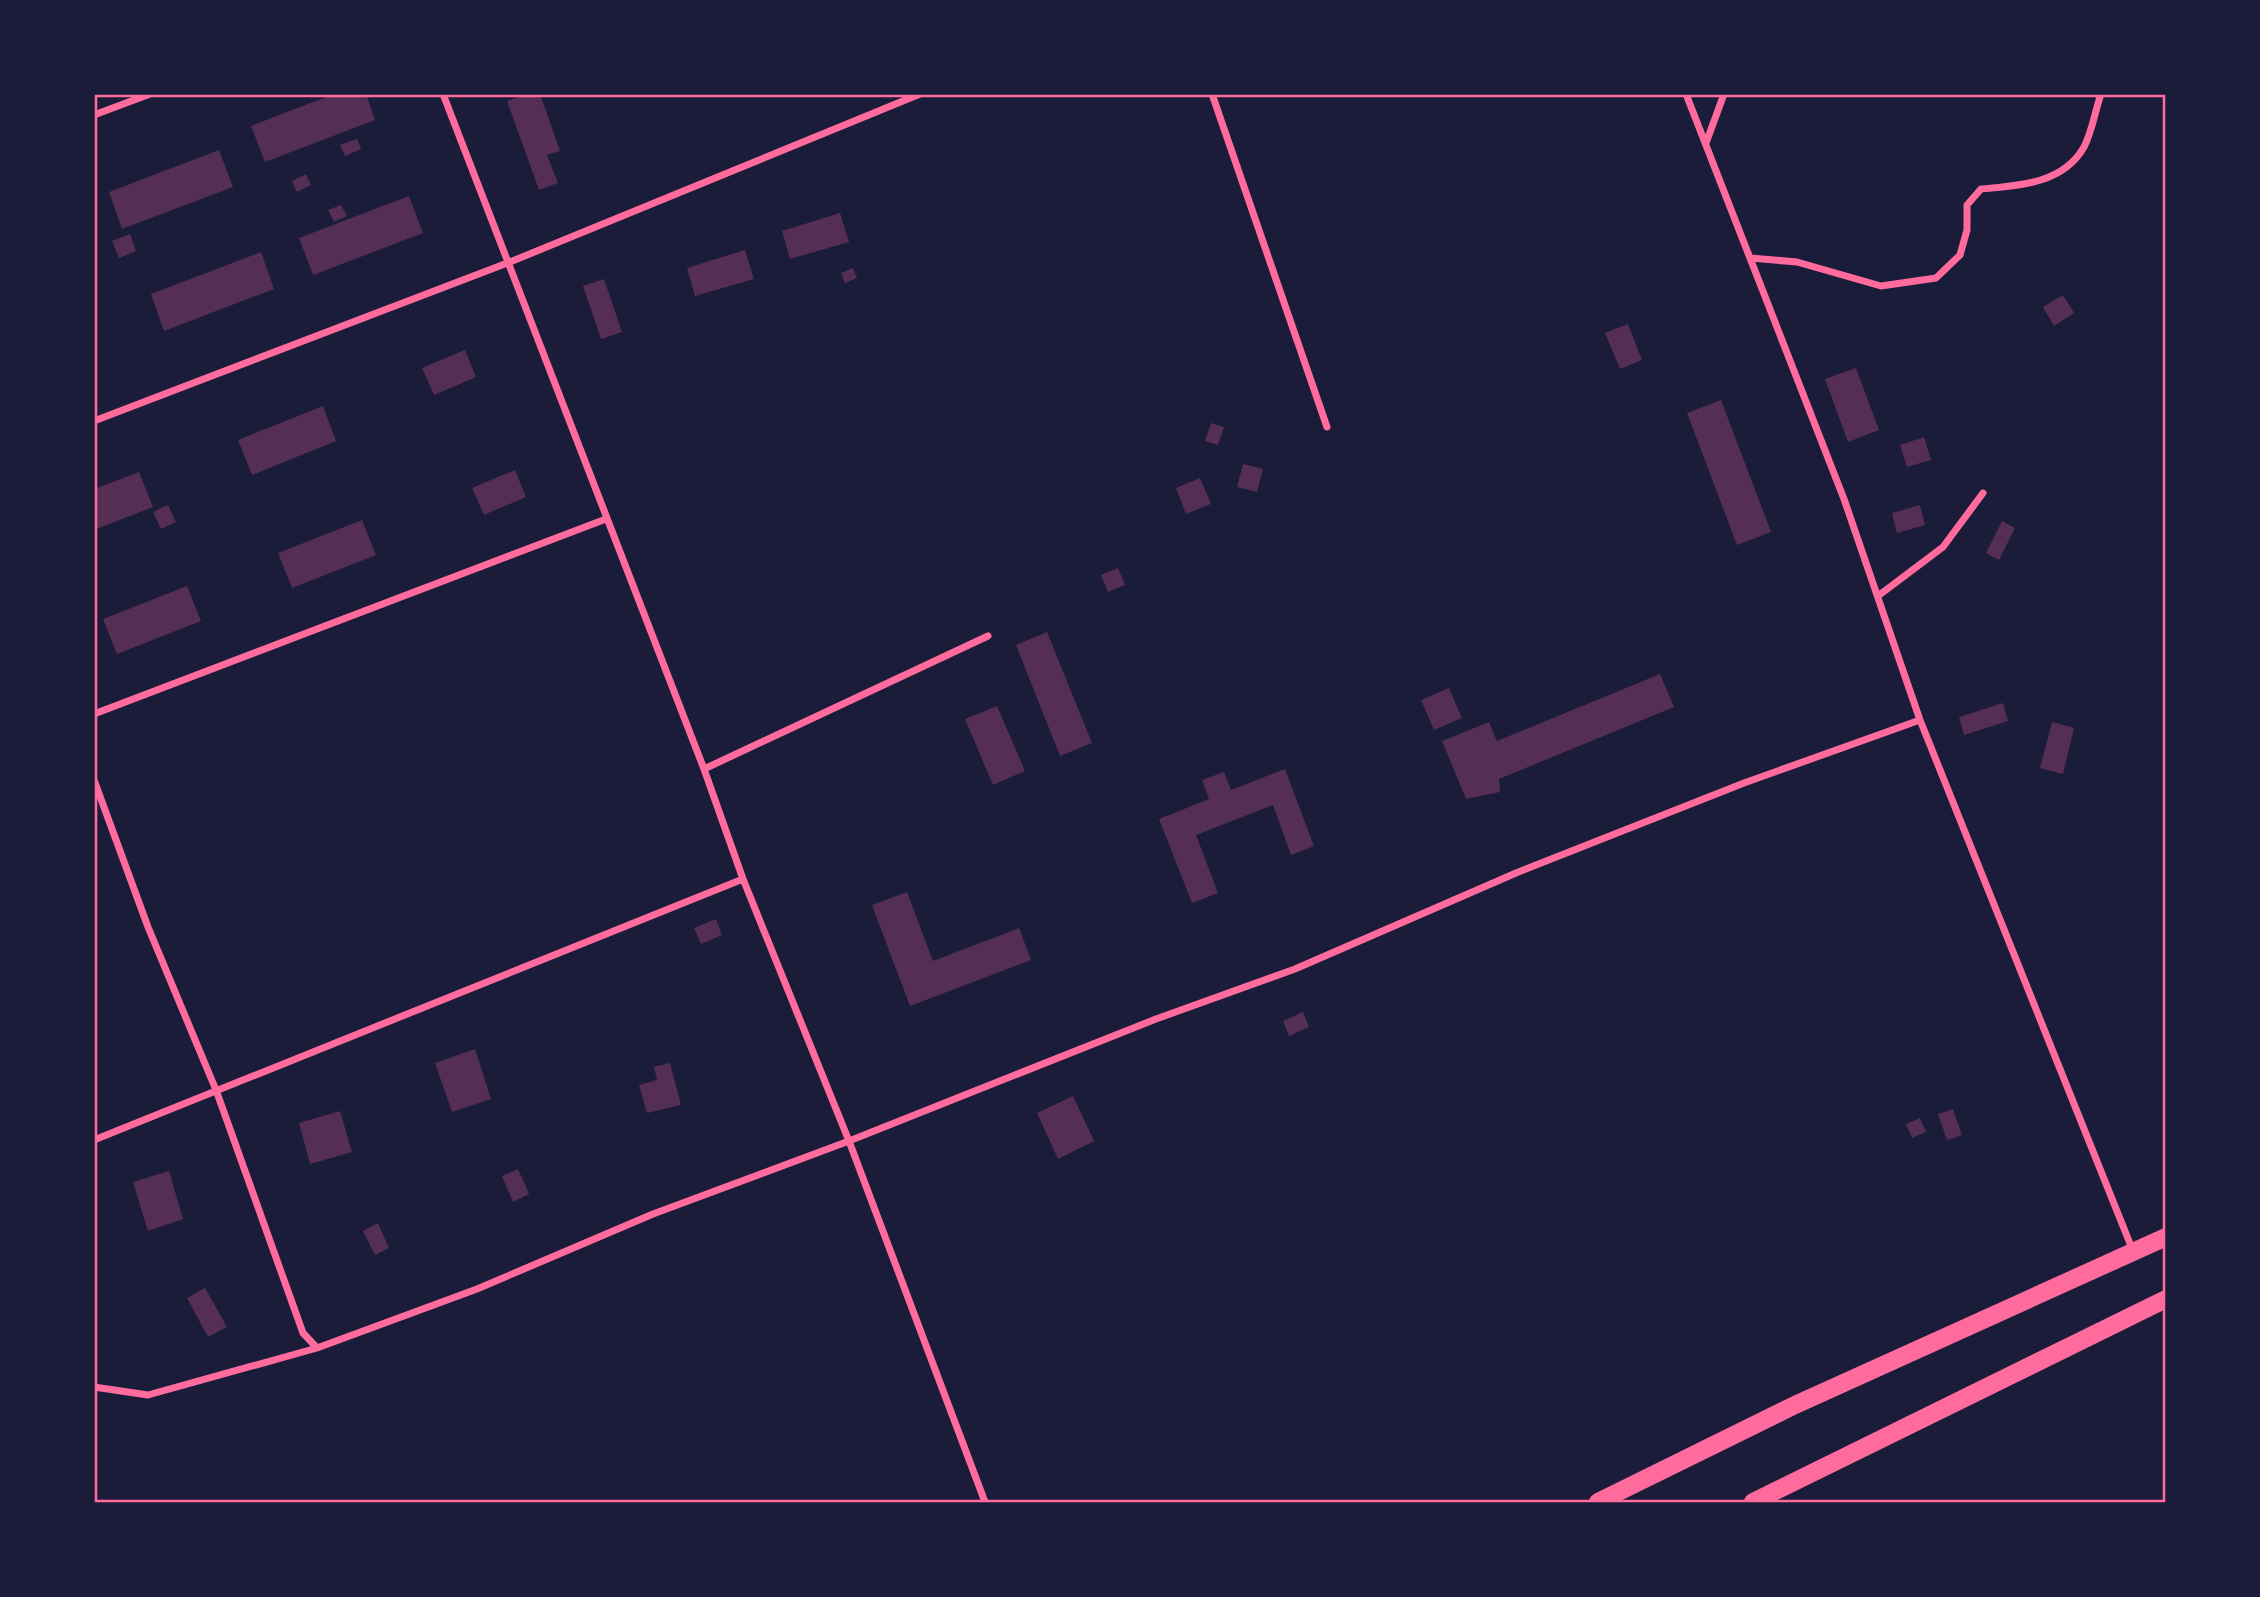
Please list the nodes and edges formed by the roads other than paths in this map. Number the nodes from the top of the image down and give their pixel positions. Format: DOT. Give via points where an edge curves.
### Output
graph roads {
  1 [pos="150,94"];
  2 [pos="443,94"];
  3 [pos="920,94"];
  4 [pos="1212,94"];
  5 [pos="1686,94"];
  6 [pos="1724,94"];
  7 [pos="2101,94"];
  8 [pos="94,116"];
  9 [pos="1705,143"];
  10 [pos="1750,258"];
  11 [pos="510,262"];
  12 [pos="94,421"];
  13 [pos="1327,427"];
  14 [pos="1983,493"];
  15 [pos="606,519"];
  16 [pos="1878,596"];
  17 [pos="988,636"];
  18 [pos="94,714"];
  19 [pos="1920,720"];
  20 [pos="704,769"];
  21 [pos="94,780"];
  22 [pos="743,879"];
  23 [pos="216,1090"];
  24 [pos="94,1140"];
  25 [pos="849,1141"];
  26 [pos="2165,1237"];
  27 [pos="2134,1251"];
  28 [pos="2165,1299"];
  29 [pos="317,1348"];
  30 [pos="94,1387"];
  31 [pos="985,1503"];
  32 [pos="1598,1503"];
  33 [pos="1753,1503"];
  1 -- 8 [label="street"];
  2 -- 11 [label="street"];
  3 -- 11 [label="street"];
  4 -- 13 [label="street"];
  5 -- 9 [label="street"];
  6 -- 9 [label="street"];
  7 -- 10 [label="street" via="2084,148 2061,172 2025,186 1981,189 1967,205 1960,255 1936,278 1881,286 1797,262"];
  9 -- 10 [label="street"];
  10 -- 16 [label="street"];
  11 -- 12 [label="street"];
  11 -- 15 [label="street"];
  14 -- 16 [label="street" via="1943,547"];
  15 -- 18 [label="street"];
  15 -- 20 [label="street"];
  16 -- 19 [label="street"];
  17 -- 20 [label="street"];
  19 -- 25 [label="street" via="1744,783 1516,873 1294,969"];
  19 -- 27 [label="street"];
  20 -- 22 [label="street"];
  21 -- 23 [label="street"];
  22 -- 23 [label="street"];
  22 -- 25 [label="street"];
  23 -- 24 [label="street"];
  23 -- 29 [label="street" via="303,1333"];
  25 -- 29 [label="street"];
  25 -- 31 [label="street"];
  26 -- 27 [label="highway"];
  27 -- 32 [label="highway" via="1794,1405"];
  28 -- 33 [label="highway"];
  29 -- 30 [label="street" via="148,1395"];
}
